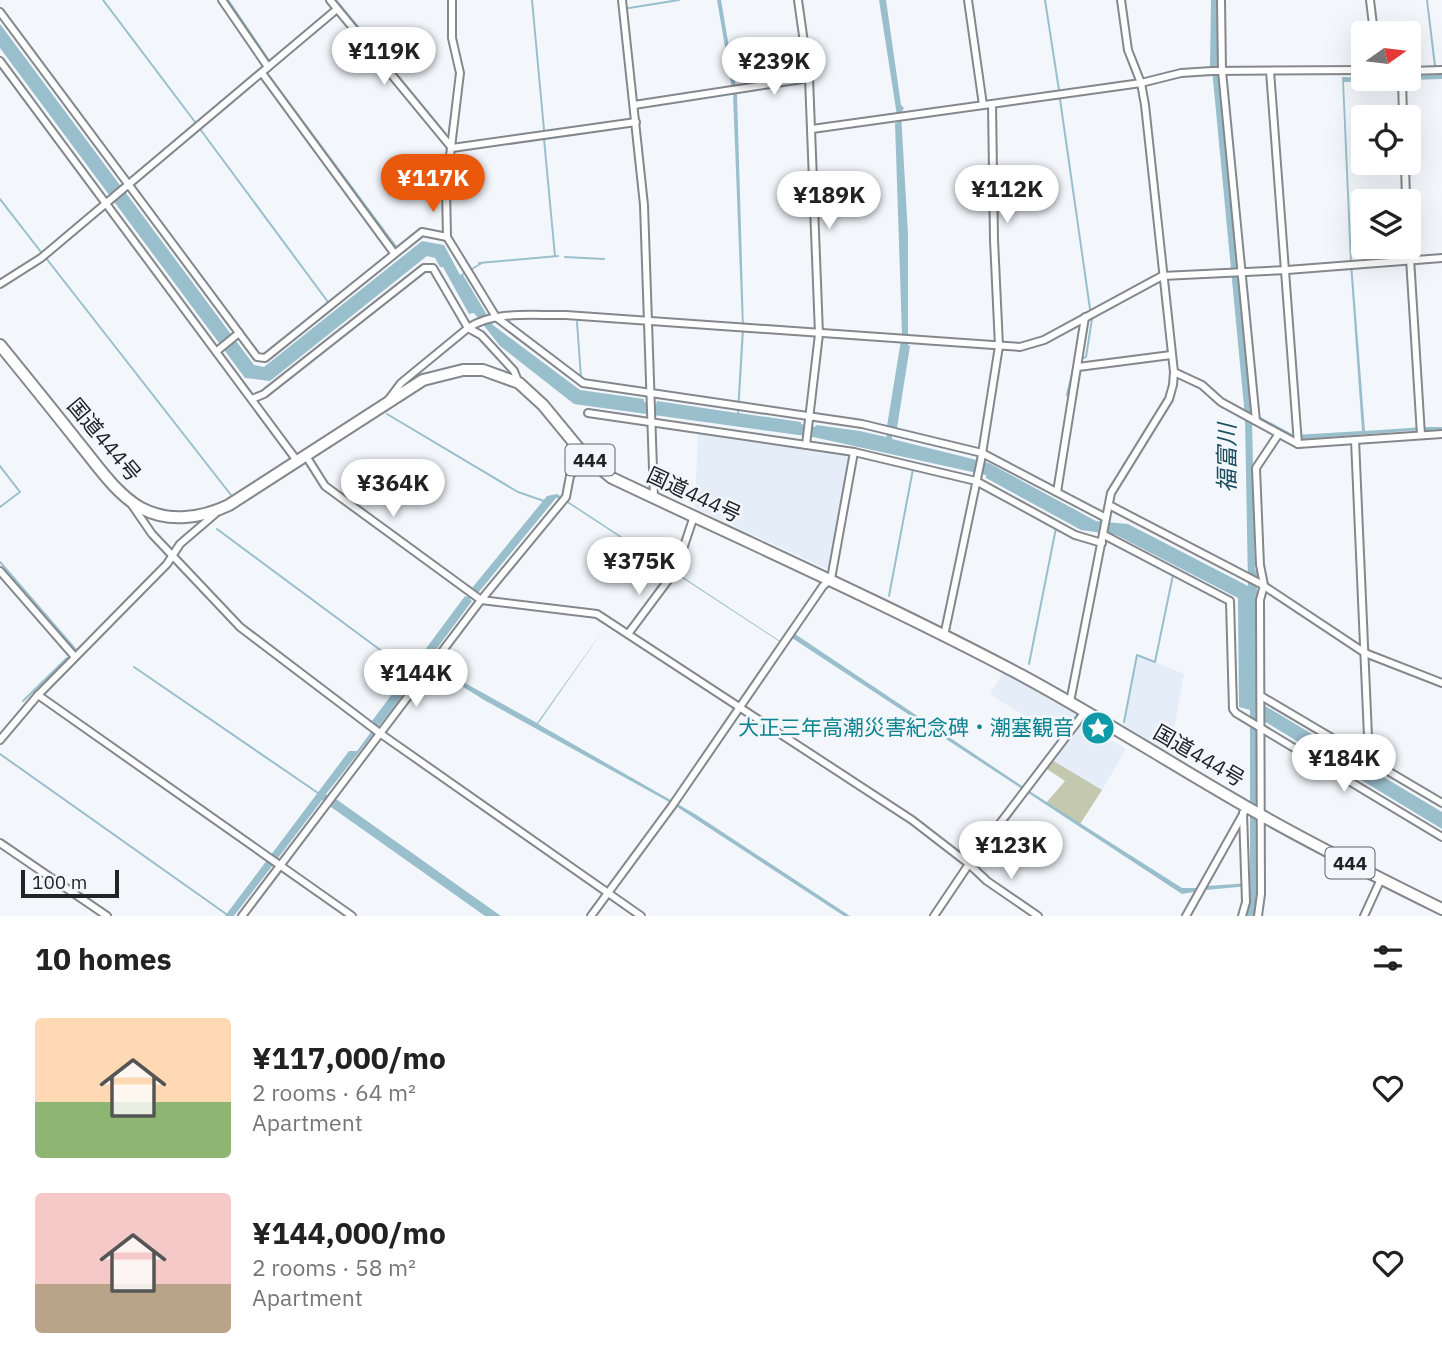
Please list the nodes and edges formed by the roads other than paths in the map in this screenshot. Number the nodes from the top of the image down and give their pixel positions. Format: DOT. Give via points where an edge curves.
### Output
graph roads {
  1 [pos="222,0"];
  2 [pos="330,0"];
  3 [pos="452,0"];
  4 [pos="622,0"];
  5 [pos="798,0"];
  6 [pos="968,0"];
  7 [pos="1121,0"];
  8 [pos="1221,0"];
  9 [pos="1370,0"];
  10 [pos="337,9"];
  11 [pos="0,12"];
  12 [pos="1373,21"];
  13 [pos="0,61"];
  14 [pos="268,67"];
  15 [pos="1217,71"];
  16 [pos="1270,71"];
  17 [pos="1351,71"];
  18 [pos="261,73"];
  19 [pos="809,78"];
  20 [pos="1141,83"];
  21 [pos="992,104"];
  22 [pos="634,105"];
  23 [pos="983,105"];
  24 [pos="636,122"];
  25 [pos="812,129"];
  26 [pos="452,148"];
  27 [pos="127,185"];
  28 [pos="108,201"];
  29 [pos="447,237"];
  30 [pos="397,251"];
  31 [pos="1442,258"];
  32 [pos="1410,260"];
  33 [pos="1287,270"];
  34 [pos="1239,271"];
  35 [pos="1162,276"];
  36 [pos="0,284"];
  37 [pos="496,317"];
  38 [pos="1085,317"];
  39 [pos="648,322"];
  40 [pos="471,326"];
  41 [pos="239,333"];
  42 [pos="819,334"];
  43 [pos="0,345"];
  44 [pos="999,346"];
  45 [pos="216,351"];
  46 [pos="1171,355"];
  47 [pos="1078,367"];
  48 [pos="1174,372"];
  49 [pos="519,383"];
  50 [pos="651,396"];
  51 [pos="252,399"];
  52 [pos="388,400"];
  53 [pos="588,413"];
  54 [pos="1255,418"];
  55 [pos="651,420"];
  56 [pos="809,420"];
  57 [pos="1442,434"];
  58 [pos="1278,435"];
  59 [pos="1420,435"];
  60 [pos="1298,439"];
  61 [pos="1355,440"];
  62 [pos="806,441"];
  63 [pos="854,452"];
  64 [pos="585,456"];
  65 [pos="982,457"];
  66 [pos="302,459"];
  67 [pos="977,478"];
  68 [pos="1057,492"];
  69 [pos="127,498"];
  70 [pos="654,498"];
  71 [pos="1109,505"];
  72 [pos="218,510"];
  73 [pos="694,516"];
  74 [pos="1106,520"];
  75 [pos="1103,539"];
  76 [pos="173,554"];
  77 [pos="0,571"];
  78 [pos="831,579"];
  79 [pos="1262,584"];
  80 [pos="475,596"];
  81 [pos="628,634"];
  82 [pos="944,636"];
  83 [pos="1365,653"];
  84 [pos="75,657"];
  85 [pos="1442,683"];
  86 [pos="38,695"];
  87 [pos="1261,698"];
  88 [pos="1070,702"];
  89 [pos="739,707"];
  90 [pos="1084,713"];
  91 [pos="1261,726"];
  92 [pos="376,731"];
  93 [pos="0,740"];
  94 [pos="1369,759"];
  95 [pos="1442,803"];
  96 [pos="1245,810"];
  97 [pos="1260,814"];
  98 [pos="1442,837"];
  99 [pos="0,843"];
  100 [pos="278,864"];
  101 [pos="970,864"];
  102 [pos="1381,879"];
  103 [pos="609,893"];
  104 [pos="1442,909"];
  105 [pos="107,916"];
  106 [pos="242,916"];
  107 [pos="352,916"];
  108 [pos="591,916"];
  109 [pos="641,916"];
  110 [pos="934,916"];
  111 [pos="1038,916"];
  112 [pos="1186,916"];
  113 [pos="1242,916"];
  114 [pos="1258,916"];
  115 [pos="1364,916"];
  1 -- 14 [label="street"];
  2 -- 10 [label="street"];
  3 -- 26 [label="street" via="452,38 460,73"];
  4 -- 22 [label="street"];
  5 -- 19 [label="street"];
  6 -- 23 [label="street"];
  7 -- 20 [label="street" via="1128,50"];
  8 -- 15 [label="street"];
  9 -- 12 [label="street"];
  10 -- 14 [label="street"];
  10 -- 26 [label="street"];
  11 -- 27 [label="street"];
  13 -- 28 [label="street"];
  14 -- 18 [label="street"];
  15 -- 16 [label="street"];
  15 -- 20 [label="street" via="1181,73"];
  15 -- 34 [label="street"];
  16 -- 17 [label="street"];
  16 -- 33 [label="street"];
  18 -- 27 [label="street"];
  18 -- 30 [label="street"];
  19 -- 22 [label="street"];
  19 -- 25 [label="street"];
  20 -- 21 [label="street"];
  20 -- 35 [label="street"];
  21 -- 23 [label="street"];
  21 -- 44 [label="street"];
  22 -- 24 [label="street"];
  23 -- 25 [label="street"];
  24 -- 26 [label="street"];
  24 -- 39 [label="street"];
  25 -- 42 [label="street"];
  26 -- 29 [label="street" via="446,189"];
  27 -- 28 [label="street"];
  27 -- 41 [label="street"];
  28 -- 36 [label="street" via="41,258"];
  28 -- 45 [label="street"];
  29 -- 30 [label="street" via="422,232"];
  29 -- 37 [label="street"];
  30 -- 41 [label="street" via="265,358 257,357"];
  31 -- 32 [label="street"];
  32 -- 33 [label="street"];
  32 -- 59 [label="street"];
  33 -- 34 [label="street"];
  33 -- 60 [label="street"];
  34 -- 35 [label="street"];
  34 -- 54 [label="street"];
  35 -- 38 [label="street"];
  35 -- 46 [label="street"];
  37 -- 39 [label="street" via="566,315"];
  37 -- 40 [label="street"];
  37 -- 50 [label="street" via="583,383"];
  38 -- 44 [label="street" via="1031,345"];
  38 -- 47 [label="street"];
  39 -- 42 [label="street"];
  39 -- 50 [label="street"];
  40 -- 49 [label="street" via="514,371"];
  40 -- 51 [label="street" via="441,274 424,268"];
  40 -- 52 [label="street" via="401,383"];
  41 -- 45 [label="street"];
  42 -- 44 [label="street"];
  42 -- 56 [label="street"];
  43 -- 69 [label="highway, 国道444号 / 444"];
  44 -- 65 [label="street"];
  45 -- 51 [label="street"];
  46 -- 47 [label="street"];
  46 -- 48 [label="street"];
  47 -- 68 [label="street"];
  48 -- 54 [label="street"];
  48 -- 71 [label="street" via="1169,399 1111,493"];
  49 -- 52 [label="highway, 国道444号 / 444" via="483,370 463,370 423,380"];
  49 -- 64 [label="highway, 国道444号 / 444"];
  50 -- 55 [label="street"];
  50 -- 56 [label="street"];
  51 -- 66 [label="street"];
  52 -- 66 [label="highway, 国道444号 / 444"];
  53 -- 55 [label="street"];
  54 -- 58 [label="street"];
  55 -- 62 [label="street"];
  55 -- 70 [label="street"];
  56 -- 62 [label="street"];
  56 -- 65 [label="street" via="862,424"];
  57 -- 59 [label="street"];
  58 -- 60 [label="street"];
  58 -- 79 [label="street" via="1256,468"];
  59 -- 61 [label="street"];
  60 -- 61 [label="street"];
  61 -- 83 [label="street"];
  62 -- 63 [label="street"];
  63 -- 67 [label="street"];
  63 -- 78 [label="street"];
  64 -- 70 [label="highway, 国道444号 / 444" via="612,478"];
  64 -- 80 [label="street" via="570,476 564,500"];
  65 -- 67 [label="street"];
  65 -- 68 [label="street"];
  66 -- 72 [label="highway, 国道444号 / 444"];
  66 -- 80 [label="street" via="325,486"];
  67 -- 75 [label="street" via="1075,535"];
  67 -- 82 [label="street"];
  68 -- 74 [label="street"];
  69 -- 72 [label="highway, 国道444号 / 444" via="143,509 174,517"];
  69 -- 76 [label="street" via="152,534"];
  70 -- 73 [label="highway, 国道444号 / 444"];
  71 -- 74 [label="street"];
  71 -- 79 [label="street"];
  72 -- 76 [label="street"];
  73 -- 78 [label="highway, 国道444号 / 444"];
  73 -- 81 [label="street" via="674,572"];
  74 -- 75 [label="street"];
  75 -- 88 [label="street"];
  75 -- 91 [label="street" via="1230,601 1233,709"];
  76 -- 84 [label="street"];
  76 -- 92 [label="street" via="240,627"];
  77 -- 84 [label="street"];
  78 -- 82 [label="highway, 国道444号 / 444"];
  78 -- 89 [label="street"];
  79 -- 83 [label="street"];
  79 -- 87 [label="street"];
  80 -- 81 [label="street" via="597,614"];
  80 -- 92 [label="street" via="432,666"];
  81 -- 89 [label="street"];
  82 -- 88 [label="highway, 国道444号 / 444"];
  83 -- 85 [label="street"];
  83 -- 94 [label="street"];
  84 -- 86 [label="street"];
  86 -- 93 [label="street"];
  86 -- 100 [label="street"];
  87 -- 91 [label="street"];
  87 -- 94 [label="street"];
  88 -- 90 [label="highway, 国道444号 / 444"];
  89 -- 101 [label="street" via="912,820"];
  89 -- 103 [label="street"];
  90 -- 96 [label="highway, 国道444号 / 444"];
  90 -- 101 [label="street"];
  91 -- 97 [label="street"];
  91 -- 98 [label="street"];
  92 -- 100 [label="street" via="329,801"];
  92 -- 103 [label="street"];
  94 -- 95 [label="street"];
  96 -- 97 [label="highway, 国道444号 / 444"];
  96 -- 112 [label="street"];
  96 -- 113 [label="street" via="1246,902"];
  97 -- 102 [label="highway, 国道444号 / 444"];
  97 -- 114 [label="street"];
  99 -- 105 [label="street"];
  100 -- 106 [label="street"];
  100 -- 107 [label="street"];
  101 -- 110 [label="street"];
  101 -- 111 [label="street"];
  102 -- 104 [label="highway, 国道444号 / 444"];
  102 -- 115 [label="street"];
  103 -- 108 [label="street"];
  103 -- 109 [label="street"];
}
